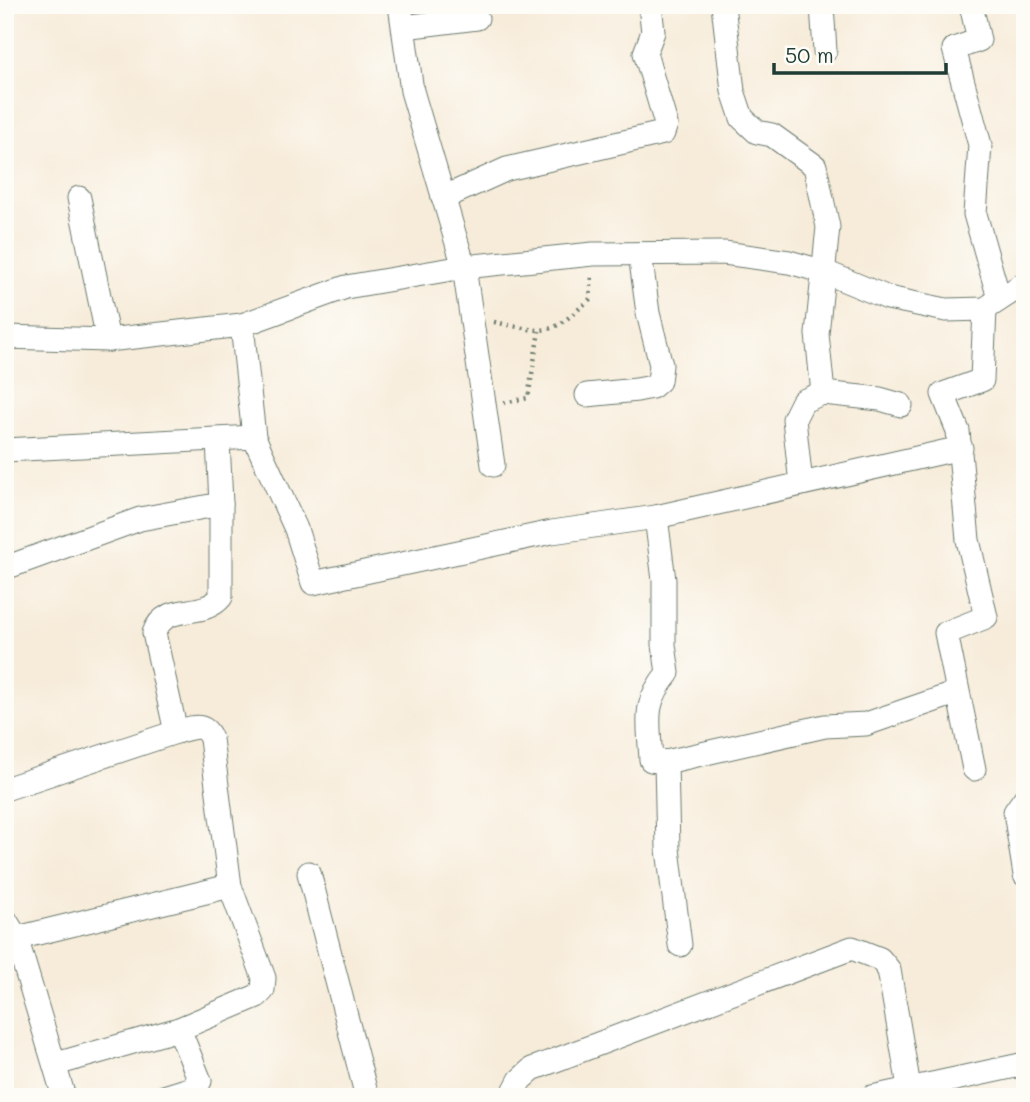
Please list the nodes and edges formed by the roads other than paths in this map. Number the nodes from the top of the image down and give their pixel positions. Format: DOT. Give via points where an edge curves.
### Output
graph roads {
  1 [pos="650,5"];
  2 [pos="723,5"];
  3 [pos="822,5"];
  4 [pos="971,5"];
  5 [pos="402,16"];
  6 [pos="477,18"];
  7 [pos="825,51"];
  8 [pos="79,198"];
  9 [pos="443,198"];
  10 [pos="640,254"];
  11 [pos="464,267"];
  12 [pos="825,272"];
  13 [pos="1025,283"];
  14 [pos="992,304"];
  15 [pos="242,325"];
  16 [pos="5,337"];
  17 [pos="108,340"];
  18 [pos="823,393"];
  19 [pos="587,395"];
  20 [pos="901,405"];
  21 [pos="254,437"];
  22 [pos="218,440"];
  23 [pos="961,448"];
  24 [pos="5,450"];
  25 [pos="493,464"];
  26 [pos="801,484"];
  27 [pos="221,504"];
  28 [pos="656,517"];
  29 [pos="5,568"];
  30 [pos="956,693"];
  31 [pos="176,732"];
  32 [pos="666,762"];
  33 [pos="974,769"];
  34 [pos="5,789"];
  35 [pos="1025,798"];
  36 [pos="309,873"];
  37 [pos="1025,876"];
  38 [pos="230,886"];
  39 [pos="9,932"];
  40 [pos="680,945"];
  41 [pos="179,1029"];
  42 [pos="56,1064"];
  43 [pos="1025,1064"];
  44 [pos="909,1087"];
  45 [pos="939,1089"];
  46 [pos="64,1097"];
  47 [pos="164,1097"];
  48 [pos="367,1097"];
  49 [pos="511,1097"];
  50 [pos="872,1097"];
  1 -- 9 [label="street" via="653,32 645,53 666,124 663,133 520,166"];
  2 -- 12 [label="street" via="733,91 742,118 757,132 772,135 816,166 828,227"];
  3 -- 7 [label="street"];
  4 -- 14 [label="street" via="979,40 954,49 979,145 975,214"];
  5 -- 6 [label="street"];
  5 -- 9 [label="street" via="412,91"];
  8 -- 17 [label="street"];
  9 -- 11 [label="street"];
  10 -- 11 [label="street"];
  10 -- 12 [label="street" via="724,253"];
  10 -- 19 [label="street" via="661,365 659,381 637,390"];
  11 -- 15 [label="street" via="346,287"];
  11 -- 25 [label="street"];
  12 -- 14 [label="street" via="888,298 946,310"];
  12 -- 18 [label="street" via="817,334"];
  13 -- 14 [label="street"];
  14 -- 23 [label="street" via="982,380 943,394"];
  15 -- 17 [label="street"];
  15 -- 21 [label="street"];
  16 -- 17 [label="street"];
  18 -- 20 [label="street"];
  18 -- 26 [label="street" via="803,401 794,419"];
  21 -- 22 [label="street"];
  21 -- 28 [label="street" via="296,528 313,583 552,532"];
  22 -- 24 [label="street"];
  22 -- 27 [label="street"];
  23 -- 26 [label="street"];
  23 -- 30 [label="street" via="968,540 986,617 946,633"];
  26 -- 28 [label="street"];
  27 -- 29 [label="street" via="140,519"];
  27 -- 31 [label="street" via="221,597 208,608 165,615 154,633"];
  28 -- 32 [label="street" via="668,673 652,692 651,760"];
  30 -- 32 [label="street" via="866,724 825,726"];
  30 -- 33 [label="street"];
  31 -- 34 [label="street"];
  31 -- 38 [label="street" via="199,726 211,739"];
  32 -- 40 [label="street" via="668,849"];
  35 -- 37 [label="street" via="1015,812"];
  36 -- 48 [label="street"];
  38 -- 39 [label="street"];
  38 -- 41 [label="street" via="264,978 263,990"];
  39 -- 42 [label="street"];
  41 -- 42 [label="street"];
  41 -- 47 [label="street" via="200,1081 196,1087"];
  42 -- 46 [label="street"];
  43 -- 45 [label="street"];
  44 -- 45 [label="street"];
  44 -- 49 [label="street" via="889,970 880,959 852,947 531,1069"];
  44 -- 50 [label="street"];
}
